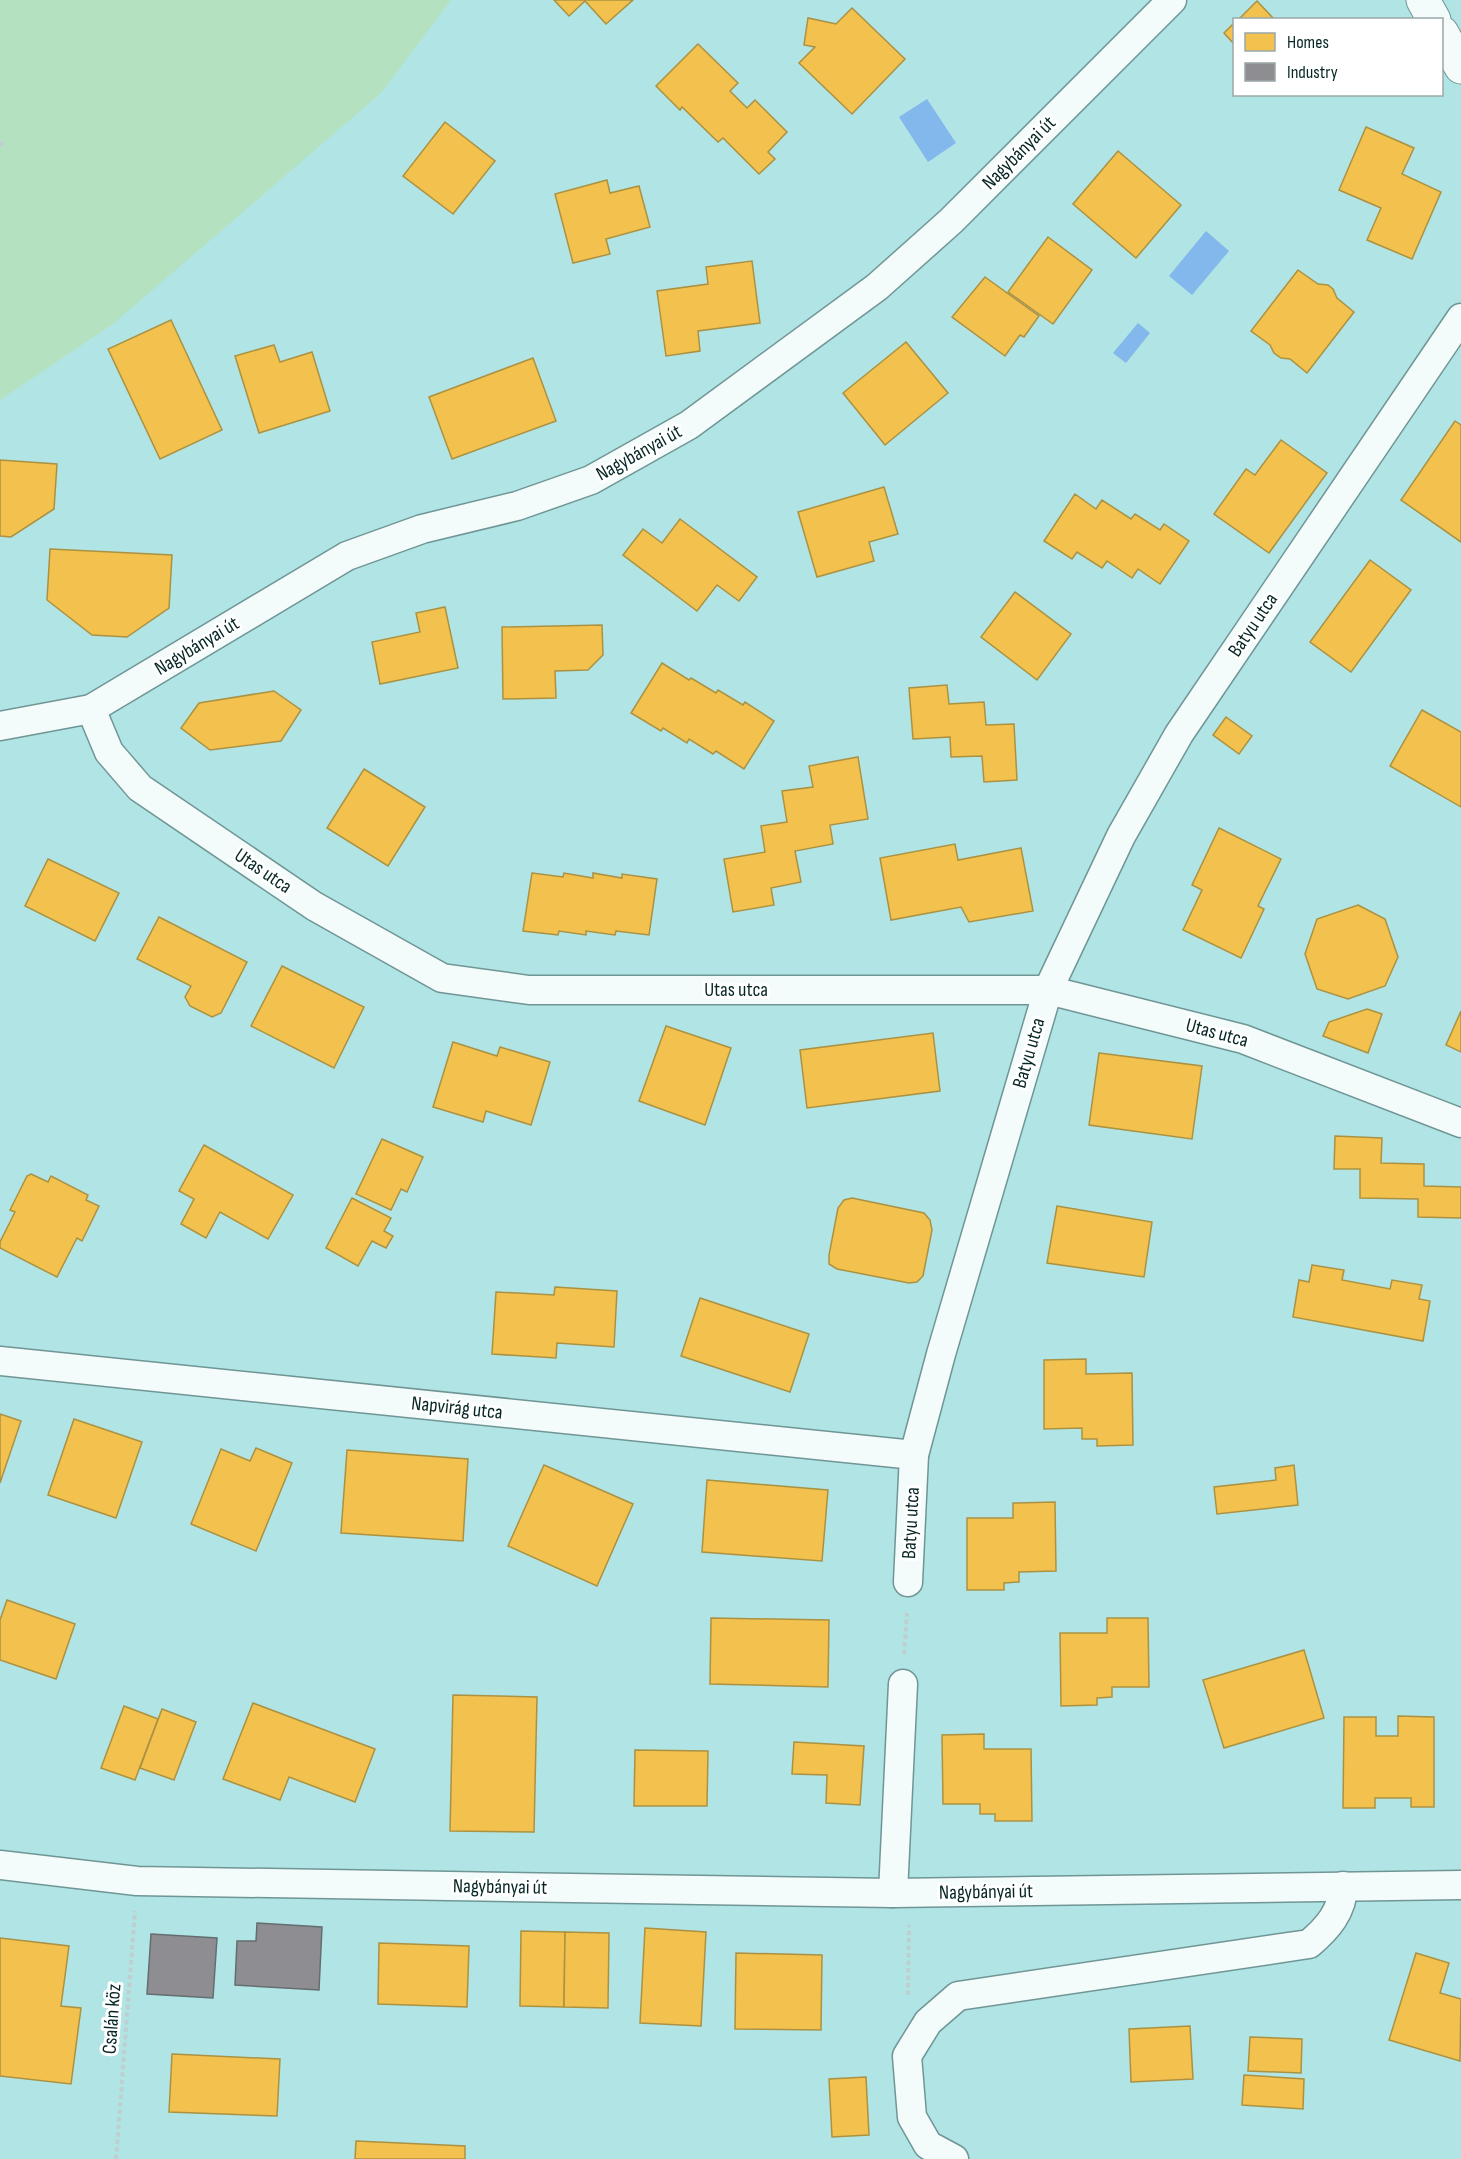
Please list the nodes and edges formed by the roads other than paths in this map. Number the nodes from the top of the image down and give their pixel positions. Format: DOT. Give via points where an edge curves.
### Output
graph roads {
  1 [pos="1172,0"];
  2 [pos="1423,0"];
  3 [pos="1433,18"];
  4 [pos="1443,35"];
  5 [pos="1461,67"];
  6 [pos="1461,318"];
  7 [pos="91,709"];
  8 [pos="0,726"];
  9 [pos="1048,990"];
  10 [pos="1461,1123"];
  11 [pos="0,1361"];
  12 [pos="914,1455"];
  13 [pos="908,1582"];
  14 [pos="903,1684"];
  15 [pos="0,1864"];
  16 [pos="1461,1885"];
  17 [pos="1343,1886"];
  18 [pos="893,1893"];
  19 [pos="954,2159"];
  1 -- 7 [label="street, Nagybányai út" via="951,221 877,287 689,425 591,480 517,506 422,529 347,556"];
  2 -- 3 [label="street"];
  4 -- 5 [label="street"];
  6 -- 9 [label="street, Batyu utca" via="1179,734 1121,836"];
  7 -- 8 [label="street, Nagybányai út"];
  7 -- 9 [label="street, Utas utca" via="109,752 140,788 314,906 442,978 529,990"];
  9 -- 10 [label="street, Utas utca" via="1243,1039"];
  9 -- 12 [label="street, Batyu utca"];
  11 -- 12 [label="street, Napvirág utca"];
  12 -- 13 [label="street, Batyu utca"];
  14 -- 18 [label="street"];
  15 -- 18 [label="street, Nagybányai út" via="137,1881"];
  16 -- 17 [label="street, Nagybányai út"];
  17 -- 18 [label="street, Nagybányai út"];
  17 -- 19 [label="street" via="1343,1899 1328,1927 1309,1944 958,1996 928,2022 907,2056 912,2117 928,2145"];
}
